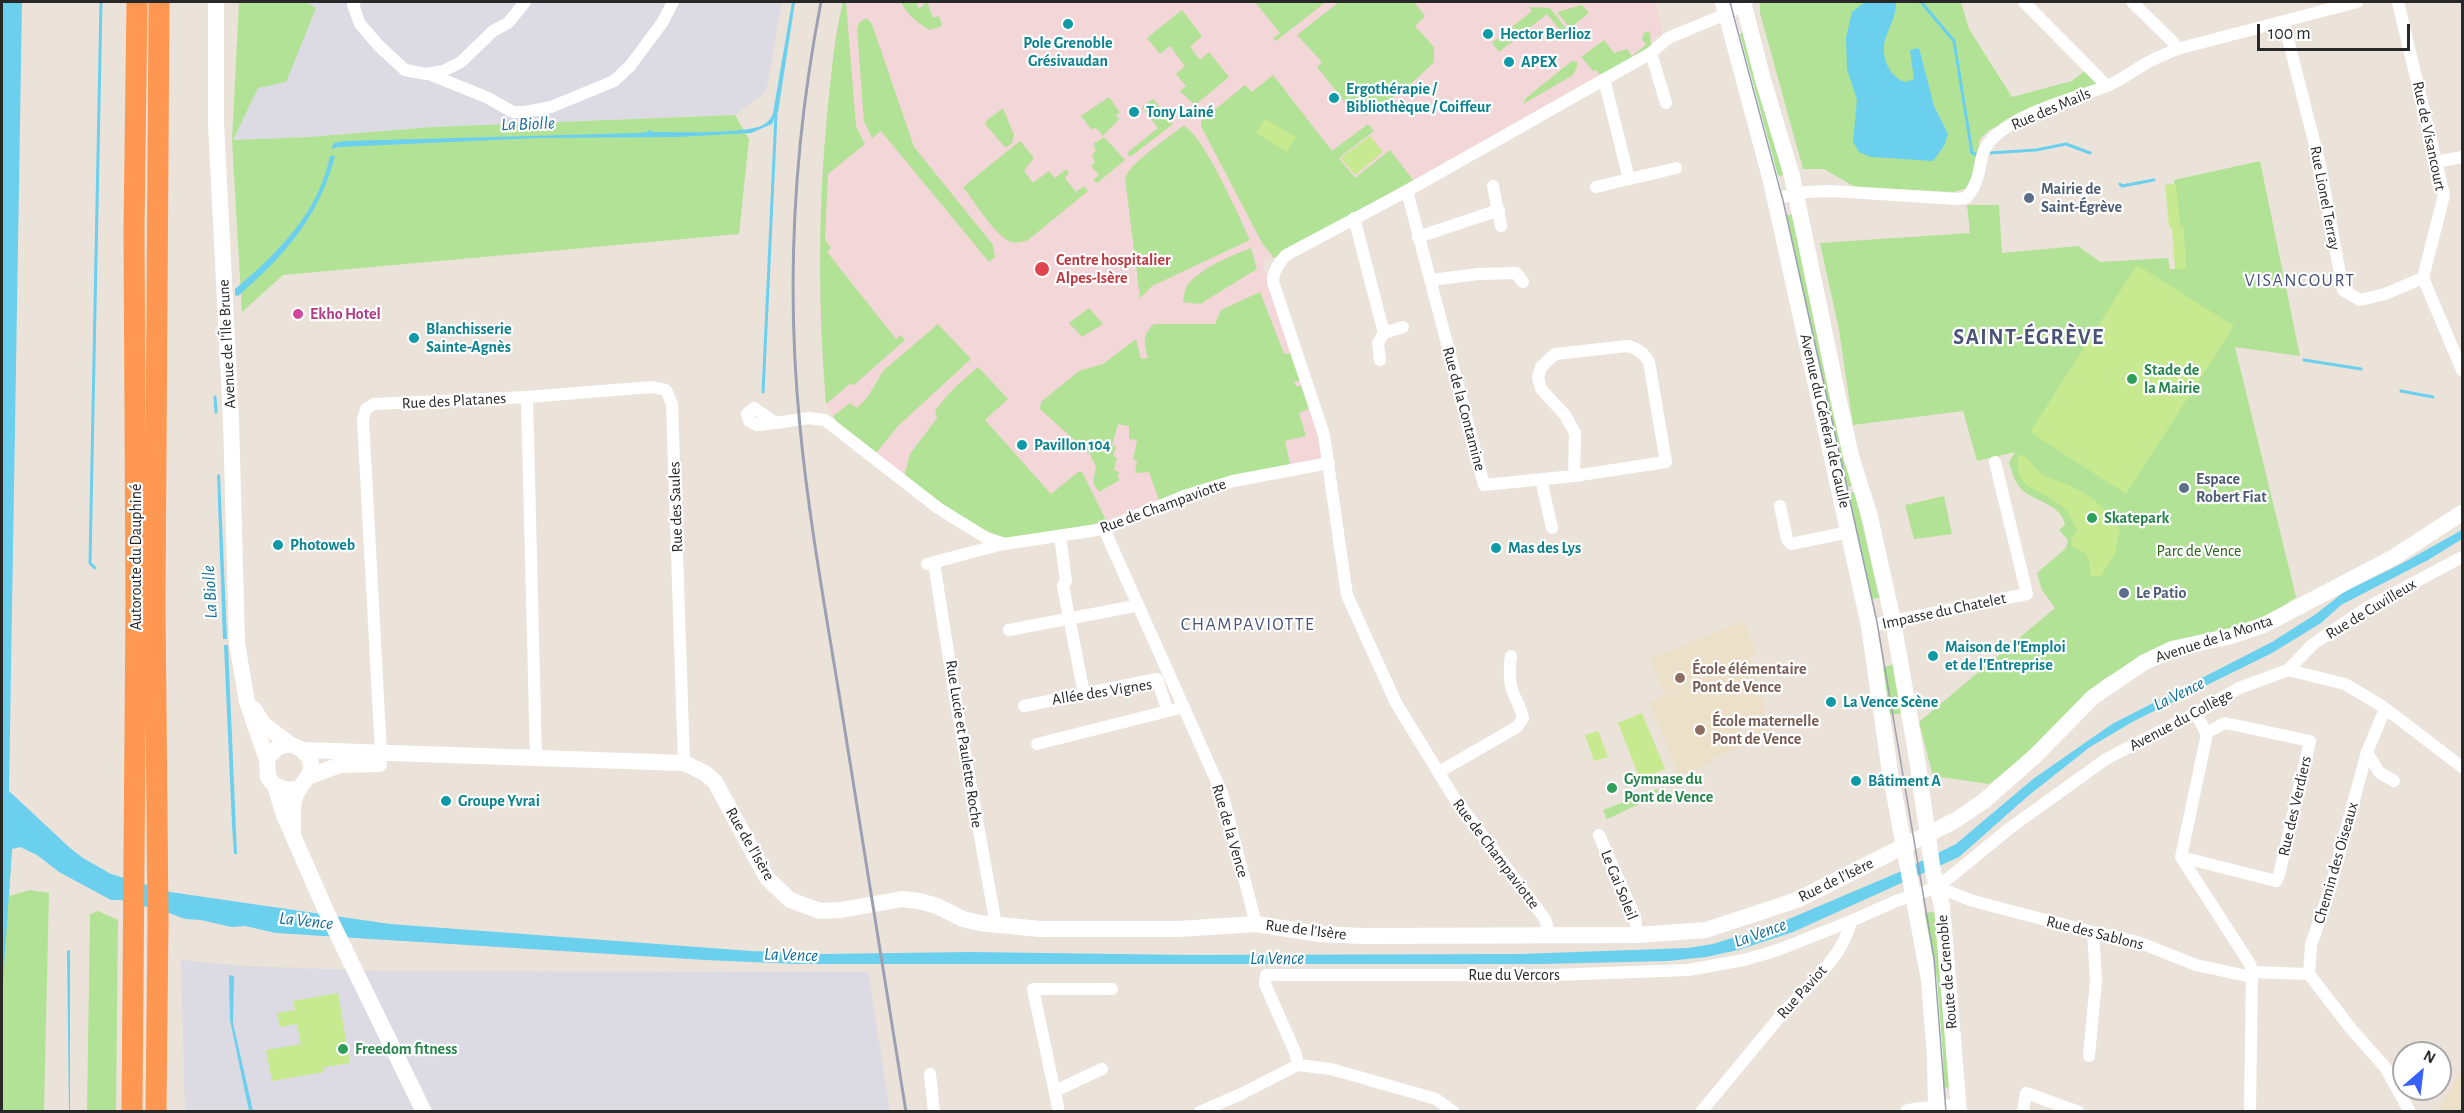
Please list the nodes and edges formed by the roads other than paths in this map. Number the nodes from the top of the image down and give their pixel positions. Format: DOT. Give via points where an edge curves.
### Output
graph roads {
  1 [pos="137,2"];
  2 [pos="159,2"];
  3 [pos="216,2"];
  4 [pos="355,2"];
  5 [pos="525,2"];
  6 [pos="674,2"];
  7 [pos="2024,2"];
  8 [pos="2132,2"];
  9 [pos="2357,2"];
  10 [pos="2398,2"];
  11 [pos="1745,3"];
  12 [pos="1724,8"];
  13 [pos="2284,22"];
  14 [pos="2177,49"];
  15 [pos="1652,53"];
  16 [pos="429,74"];
  17 [pos="1604,79"];
  18 [pos="2107,86"];
  19 [pos="1666,103"];
  20 [pos="2463,157"];
  21 [pos="2436,162"];
  22 [pos="1676,168"];
  23 [pos="1629,179"];
  24 [pos="1493,186"];
  25 [pos="1596,187"];
  26 [pos="1407,191"];
  27 [pos="1796,194"];
  28 [pos="1774,199"];
  29 [pos="1499,210"];
  30 [pos="1354,218"];
  31 [pos="1501,226"];
  32 [pos="1418,237"];
  33 [pos="2423,278"];
  34 [pos="1430,280"];
  35 [pos="1523,282"];
  36 [pos="1402,327"];
  37 [pos="1384,333"];
  38 [pos="1380,360"];
  39 [pos="2463,370"];
  40 [pos="527,397"];
  41 [pos="776,423"];
  42 [pos="1995,462"];
  43 [pos="1329,463"];
  44 [pos="1574,476"];
  45 [pos="1540,479"];
  46 [pos="1780,506"];
  47 [pos="2463,513"];
  48 [pos="1552,528"];
  49 [pos="1104,529"];
  50 [pos="1850,532"];
  51 [pos="1060,536"];
  52 [pos="1004,544"];
  53 [pos="2463,557"];
  54 [pos="930,564"];
  55 [pos="1130,607"];
  56 [pos="1068,618"];
  57 [pos="1893,621"];
  58 [pos="1869,626"];
  59 [pos="1009,630"];
  60 [pos="1511,656"];
  61 [pos="2288,670"];
  62 [pos="244,686"];
  63 [pos="1084,694"];
  64 [pos="1165,704"];
  65 [pos="1024,706"];
  66 [pos="1184,707"];
  67 [pos="2385,709"];
  68 [pos="2196,713"];
  69 [pos="2206,733"];
  70 [pos="1037,744"];
  71 [pos="297,748"];
  72 [pos="2367,752"];
  73 [pos="536,758"];
  74 [pos="381,759"];
  75 [pos="267,760"];
  76 [pos="2463,767"];
  77 [pos="678,768"];
  78 [pos="1438,772"];
  79 [pos="2394,781"];
  80 [pos="305,782"];
  81 [pos="275,786"];
  82 [pos="1599,835"];
  83 [pos="294,837"];
  84 [pos="1929,839"];
  85 [pos="1904,851"];
  86 [pos="2181,857"];
  87 [pos="1936,879"];
  88 [pos="1913,890"];
  89 [pos="1851,921"];
  90 [pos="1256,924"];
  91 [pos="996,925"];
  92 [pos="2092,932"];
  93 [pos="1637,936"];
  94 [pos="1551,937"];
  95 [pos="2309,974"];
  96 [pos="2252,975"];
  97 [pos="1112,989"];
  98 [pos="2090,1056"];
  99 [pos="1298,1065"];
  100 [pos="1102,1069"];
  101 [pos="930,1074"];
  102 [pos="1055,1091"];
  103 [pos="413,1093"];
  104 [pos="1959,1109"];
  105 [pos="1936,1110"];
  106 [pos="132,1112"];
  107 [pos="156,1112"];
  108 [pos="418,1112"];
  109 [pos="424,1112"];
  110 [pos="934,1112"];
  111 [pos="1059,1112"];
  112 [pos="1200,1112"];
  113 [pos="1454,1112"];
  114 [pos="1701,1112"];
  115 [pos="1908,1112"];
  116 [pos="2023,1112"];
  117 [pos="2079,1112"];
  118 [pos="2250,1112"];
  119 [pos="2410,1112"];
  1 -- 106 [label="highway, Autoroute du Dauphiné"];
  2 -- 107 [label="highway, Autoroute du Dauphiné"];
  3 -- 62 [label="street, Avenue de l'Île Brune" via="216,123 231,420 237,643"];
  4 -- 16 [label="street" via="360,24 379,46 405,70"];
  5 -- 16 [label="street" via="508,23 493,31 461,62"];
  6 -- 16 [label="street" via="656,32 614,81 551,107 513,112"];
  7 -- 18 [label="street"];
  8 -- 14 [label="street"];
  9 -- 13 [label="street, Rue des Mails"];
  10 -- 21 [label="street, Rue de Visancourt"];
  11 -- 12 [label="street"];
  11 -- 27 [label="street, Avenue du Général de Gaulle"];
  12 -- 15 [label="street" via="1668,38"];
  12 -- 28 [label="street, Avenue du Général de Gaulle"];
  13 -- 14 [label="street, Rue des Mails"];
  13 -- 33 [label="street, Rue Lionel Terray" via="2320,165 2343,290 2360,300"];
  14 -- 18 [label="street, Rue des Mails"];
  15 -- 17 [label="street"];
  15 -- 19 [label="street"];
  17 -- 23 [label="street"];
  17 -- 26 [label="street"];
  18 -- 27 [label="street, Rue des Mails" via="2002,130 1986,146 1980,176 1966,198 1832,191"];
  20 -- 21 [label="street"];
  21 -- 33 [label="street, Rue de Visancourt" via="2444,195"];
  22 -- 23 [label="street"];
  23 -- 25 [label="street"];
  24 -- 29 [label="street"];
  26 -- 30 [label="street"];
  26 -- 32 [label="street, Rue de la Contamine"];
  27 -- 28 [label="street, Rue des Mails"];
  27 -- 57 [label="street, Avenue du Général de Gaulle" via="1841,412"];
  28 -- 50 [label="street, Avenue du Général de Gaulle"];
  29 -- 31 [label="street"];
  29 -- 32 [label="street"];
  30 -- 37 [label="street"];
  30 -- 43 [label="street" via="1286,255 1273,275 1315,404"];
  32 -- 34 [label="street, Rue de la Contamine"];
  33 -- 39 [label="street"];
  34 -- 35 [label="street" via="1515,273"];
  34 -- 45 [label="street, Rue de la Contamine" via="1484,485"];
  36 -- 37 [label="street"];
  37 -- 38 [label="street" via="1378,343"];
  40 -- 73 [label="street, Rue des Platanes"];
  40 -- 74 [label="street, Rue des Platanes" via="374,404 366,409 363,419"];
  40 -- 77 [label="street, Rue des Saules" via="652,387 666,390 672,404"];
  41 -- 52 [label="street" via="808,418 825,420 938,508 988,539"];
  42 -- 57 [label="street, Impasse du Chatelet" via="2027,594"];
  43 -- 49 [label="street, Rue de Champaviotte" via="1233,481 1184,496"];
  43 -- 78 [label="street, Rue de Champaviotte" via="1347,595 1396,703"];
  44 -- 44 [label="street, Rue de la Contamine" via="1575,432 1541,389 1540,367 1555,354 1633,347 1648,362 1666,462"];
  44 -- 45 [label="street, Rue de la Contamine"];
  45 -- 48 [label="street"];
  46 -- 50 [label="street" via="1791,544"];
  47 -- 84 [label="street, Avenue de la Monta" via="2394,557 2264,625 2172,649 2143,663 2093,697 1984,801"];
  49 -- 51 [label="street, Rue de Champaviotte"];
  49 -- 66 [label="street, Rue de la Vence"];
  50 -- 58 [label="street, Avenue du Général de Gaulle"];
  51 -- 52 [label="street, Rue de Champaviotte"];
  51 -- 56 [label="street"];
  52 -- 54 [label="street, Rue de Champaviotte"];
  53 -- 61 [label="street, Rue de Cuvilleux" via="2368,607 2313,644"];
  54 -- 91 [label="street, Rue Lucie et Paulette Roche"];
  55 -- 56 [label="street"];
  56 -- 59 [label="street"];
  56 -- 63 [label="street"];
  57 -- 58 [label="street, Impasse du Chatelet"];
  57 -- 84 [label="street, Avenue du Général de Gaulle"];
  58 -- 85 [label="street, Avenue du Général de Gaulle"];
  60 -- 78 [label="street" via="1512,690 1523,718 1517,727"];
  61 -- 67 [label="street" via="2345,684"];
  61 -- 68 [label="street, Avenue du Collège" via="2239,688"];
  62 -- 71 [label="street, Avenue de l'Île Brune" via="263,724"];
  62 -- 75 [label="street, Avenue de l'Île Brune"];
  63 -- 64 [label="street, Allée des Vignes" via="1157,680"];
  63 -- 65 [label="street, Allée des Vignes"];
  66 -- 70 [label="street"];
  66 -- 90 [label="street, Rue de la Vence" via="1222,794"];
  67 -- 72 [label="street, Chemin des Oiseaux"];
  67 -- 76 [label="street"];
  68 -- 69 [label="street"];
  68 -- 87 [label="street, Avenue du Collège" via="2106,759"];
  69 -- 86 [label="street"];
  69 -- 86 [label="street, Rue des Verdiers" via="2225,723 2310,741 2276,880"];
  71 -- 74 [label="street, Rue de l'Isère"];
  71 -- 75 [label="street" via="274,750"];
  71 -- 80 [label="street" via="311,762"];
  72 -- 79 [label="street" via="2379,772"];
  72 -- 95 [label="street, Chemin des Oiseaux" via="2311,945"];
  73 -- 74 [label="street, Rue de l'Isère"];
  73 -- 77 [label="street, Rue de l'Isère"];
  74 -- 77 [label="street, Rue de l'Isère"];
  74 -- 80 [label="street, Rue de l'Isère" via="340,765"];
  75 -- 81 [label="street" via="268,777"];
  77 -- 91 [label="street, Rue de l'Isère" via="725,802 767,878 790,900 820,911 902,899 919,901 963,919"];
  78 -- 94 [label="street, Rue de Champaviotte" via="1545,919"];
  80 -- 81 [label="street" via="287,790"];
  80 -- 83 [label="street" via="293,812"];
  81 -- 83 [label="street"];
  82 -- 93 [label="street, Le Gai Soleil" via="1635,917"];
  83 -- 103 [label="street"];
  84 -- 85 [label="street, Rue de l'Isère"];
  84 -- 87 [label="street, Route de Grenoble"];
  85 -- 88 [label="street, Route de Grenoble"];
  85 -- 93 [label="street, Rue de l'Isère" via="1807,895 1706,930"];
  86 -- 96 [label="street" via="2250,964"];
  87 -- 88 [label="street, Avenue du Collège"];
  87 -- 92 [label="street, Rue des Sablons" via="1975,901"];
  87 -- 104 [label="street, Route de Grenoble" via="1943,916"];
  88 -- 89 [label="street"];
  88 -- 105 [label="street, Route de Grenoble" via="1929,980"];
  89 -- 99 [label="street, Rue du Vercors" via="1778,950 1688,970 1553,975 1266,975 1264,984"];
  89 -- 114 [label="street, Rue Paviot" via="1848,937 1819,975"];
  90 -- 91 [label="street, Rue de l'Isère" via="1178,929 1040,929"];
  90 -- 94 [label="street, Rue de l'Isère" via="1362,936"];
  92 -- 96 [label="street, Rue des Sablons" via="2138,942 2196,965"];
  92 -- 98 [label="street" via="2096,980"];
  93 -- 94 [label="street, Rue de l'Isère"];
  95 -- 96 [label="street, Rue des Sablons"];
  95 -- 119 [label="street" via="2385,1067"];
  96 -- 118 [label="street"];
  97 -- 102 [label="street" via="1033,989"];
  99 -- 112 [label="street"];
  99 -- 113 [label="street" via="1331,1069 1436,1099"];
  100 -- 102 [label="street"];
  101 -- 110 [label="street"];
  102 -- 111 [label="street"];
  103 -- 108 [label="street"];
  103 -- 109 [label="street"];
  104 -- 105 [label="street"];
  105 -- 115 [label="street"];
  116 -- 117 [label="street" via="2026,1093"];
}
